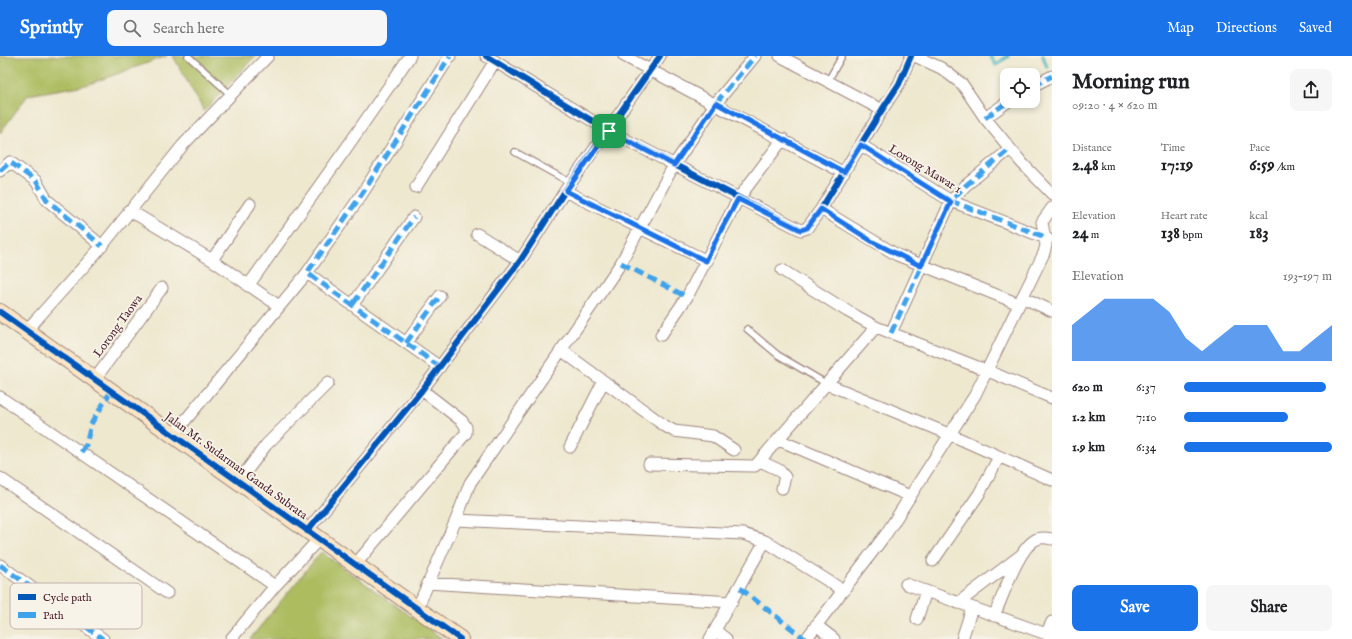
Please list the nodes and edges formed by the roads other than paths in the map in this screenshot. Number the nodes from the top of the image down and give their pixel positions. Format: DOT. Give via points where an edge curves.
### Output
graph roads {
  1 [pos="188,56"];
  2 [pos="268,56"];
  3 [pos="410,56"];
  4 [pos="450,56"];
  5 [pos="624,56"];
  6 [pos="660,56"];
  7 [pos="755,56"];
  8 [pos="780,56"];
  9 [pos="842,56"];
  10 [pos="911,56"];
  11 [pos="915,56"];
  12 [pos="491,59"];
  13 [pos="650,71"];
  14 [pos="1052,76"];
  15 [pos="828,81"];
  16 [pos="1040,82"];
  17 [pos="230,94"];
  18 [pos="716,103"];
  19 [pos="1000,107"];
  20 [pos="882,110"];
  21 [pos="985,118"];
  22 [pos="609,131"];
  23 [pos="782,139"];
  24 [pos="861,145"];
  25 [pos="1010,149"];
  26 [pos="515,152"];
  27 [pos="674,165"];
  28 [pos="0,171"];
  29 [pos="844,172"];
  30 [pos="416,187"];
  31 [pos="568,187"];
  32 [pos="1052,194"];
  33 [pos="738,199"];
  34 [pos="951,202"];
  35 [pos="250,204"];
  36 [pos="1052,208"];
  37 [pos="821,209"];
  38 [pos="129,210"];
  39 [pos="414,217"];
  40 [pos="640,229"];
  41 [pos="477,234"];
  42 [pos="1048,239"];
  43 [pos="102,246"];
  44 [pos="212,260"];
  45 [pos="520,261"];
  46 [pos="706,261"];
  47 [pos="921,266"];
  48 [pos="782,270"];
  49 [pos="307,273"];
  50 [pos="248,286"];
  51 [pos="162,288"];
  52 [pos="440,296"];
  53 [pos="1021,301"];
  54 [pos="352,304"];
  55 [pos="279,306"];
  56 [pos="1052,311"];
  57 [pos="0,312"];
  58 [pos="876,327"];
  59 [pos="747,329"];
  60 [pos="27,330"];
  61 [pos="891,333"];
  62 [pos="660,335"];
  63 [pos="406,344"];
  64 [pos="561,350"];
  65 [pos="440,367"];
  66 [pos="988,370"];
  67 [pos="95,379"];
  68 [pos="603,382"];
  69 [pos="328,383"];
  70 [pos="827,384"];
  71 [pos="422,390"];
  72 [pos="0,397"];
  73 [pos="1052,398"];
  74 [pos="174,434"];
  75 [pos="949,434"];
  76 [pos="779,440"];
  77 [pos="570,447"];
  78 [pos="734,450"];
  79 [pos="999,457"];
  80 [pos="760,462"];
  81 [pos="649,464"];
  82 [pos="0,478"];
  83 [pos="1052,480"];
  84 [pos="239,481"];
  85 [pos="782,488"];
  86 [pos="910,496"];
  87 [pos="456,520"];
  88 [pos="313,535"];
  89 [pos="1052,539"];
  90 [pos="765,541"];
  91 [pos="1021,554"];
  92 [pos="934,561"];
  93 [pos="0,565"];
  94 [pos="355,565"];
  95 [pos="25,583"];
  96 [pos="427,583"];
  97 [pos="906,584"];
  98 [pos="275,586"];
  99 [pos="844,591"];
  100 [pos="926,591"];
  101 [pos="167,593"];
  102 [pos="732,602"];
  103 [pos="958,603"];
  104 [pos="972,608"];
  105 [pos="417,609"];
  106 [pos="994,616"];
  107 [pos="917,619"];
  108 [pos="1052,622"];
  109 [pos="816,625"];
  110 [pos="89,629"];
  111 [pos="713,635"];
  112 [pos="1049,635"];
  113 [pos="103,639"];
  114 [pos="231,639"];
  115 [pos="460,639"];
  116 [pos="726,639"];
  117 [pos="806,639"];
  118 [pos="834,639"];
  119 [pos="962,639"];
  1 -- 17 [label="lane"];
  2 -- 17 [label="street"];
  3 -- 50 [label="street"];
  4 -- 49 [label="street" via="362,194"];
  5 -- 13 [label="street"];
  6 -- 13 [label="street"];
  7 -- 18 [label="street"];
  8 -- 15 [label="street"];
  9 -- 15 [label="lane"];
  10 -- 20 [label="street" via="900,84"];
  11 -- 21 [label="street" via="957,79"];
  12 -- 22 [label="street"];
  12 -- 30 [label="street"];
  13 -- 18 [label="street"];
  13 -- 22 [label="street"];
  14 -- 16 [label="street"];
  15 -- 20 [label="street"];
  17 -- 38 [label="street"];
  18 -- 23 [label="street"];
  18 -- 27 [label="street"];
  19 -- 21 [label="street"];
  20 -- 24 [label="street"];
  21 -- 25 [label="street"];
  22 -- 27 [label="street"];
  22 -- 31 [label="street"];
  23 -- 29 [label="street"];
  23 -- 33 [label="street"];
  24 -- 29 [label="street"];
  24 -- 34 [label="street, Lorong Mawar 1"];
  25 -- 32 [label="street"];
  25 -- 34 [label="street" via="965,186"];
  26 -- 31 [label="lane"];
  27 -- 33 [label="street"];
  27 -- 40 [label="street"];
  28 -- 43 [label="street" via="10,162 36,180 47,200"];
  29 -- 37 [label="street"];
  31 -- 40 [label="street"];
  31 -- 45 [label="street"];
  33 -- 37 [label="street" via="801,230 807,228"];
  33 -- 46 [label="street"];
  34 -- 42 [label="street, Lorong Mawar 1"];
  34 -- 47 [label="street"];
  35 -- 44 [label="street"];
  36 -- 42 [label="street" via="1042,222"];
  37 -- 47 [label="street" via="873,242"];
  38 -- 43 [label="street"];
  38 -- 44 [label="street"];
  39 -- 54 [label="street"];
  40 -- 46 [label="street"];
  40 -- 64 [label="street" via="621,263"];
  41 -- 45 [label="street"];
  42 -- 53 [label="street"];
  43 -- 60 [label="street"];
  44 -- 50 [label="street"];
  45 -- 65 [label="street"];
  46 -- 62 [label="street" via="687,297"];
  47 -- 53 [label="street"];
  47 -- 61 [label="street"];
  48 -- 58 [label="street"];
  49 -- 54 [label="street"];
  49 -- 55 [label="street"];
  50 -- 55 [label="street"];
  51 -- 67 [label="street, Lorong Taowa"];
  52 -- 63 [label="street"];
  53 -- 56 [label="street"];
  53 -- 66 [label="street"];
  54 -- 63 [label="street"];
  55 -- 74 [label="street"];
  57 -- 60 [label="street, Jalan Mr. Sudarman Ganda Subrata"];
  58 -- 61 [label="street"];
  58 -- 70 [label="street"];
  59 -- 70 [label="lane" via="778,355"];
  60 -- 67 [label="street, Jalan Mr. Sudarman Ganda Subrata"];
  61 -- 66 [label="street"];
  63 -- 65 [label="street"];
  64 -- 68 [label="street"];
  64 -- 87 [label="street" via="470,483"];
  65 -- 71 [label="street"];
  66 -- 73 [label="street"];
  66 -- 75 [label="street"];
  67 -- 74 [label="street, Jalan Mr. Sudarman Ganda Subrata"];
  68 -- 77 [label="street"];
  68 -- 78 [label="street" via="674,431 713,436"];
  69 -- 84 [label="street" via="266,445"];
  70 -- 75 [label="street"];
  70 -- 76 [label="street"];
  71 -- 88 [label="street"];
  71 -- 94 [label="street" via="462,421 466,433"];
  72 -- 98 [label="street"];
  74 -- 84 [label="street, Jalan Mr. Sudarman Ganda Subrata"];
  75 -- 79 [label="street"];
  75 -- 86 [label="street"];
  76 -- 80 [label="street"];
  76 -- 86 [label="street"];
  79 -- 83 [label="street"];
  79 -- 92 [label="street" via="979,494"];
  80 -- 81 [label="street" via="751,467"];
  80 -- 85 [label="street" via="782,472 785,477"];
  82 -- 101 [label="street"];
  84 -- 88 [label="street, Jalan Mr. Sudarman Ganda Subrata"];
  86 -- 99 [label="street"];
  87 -- 90 [label="street" via="729,532 754,536"];
  87 -- 96 [label="street"];
  88 -- 94 [label="street, Jalan Mr. Sudarman Ganda Subrata"];
  88 -- 98 [label="street"];
  89 -- 91 [label="street" via="1035,539"];
  90 -- 99 [label="street"];
  90 -- 102 [label="street"];
  91 -- 103 [label="street"];
  91 -- 106 [label="street"];
  93 -- 95 [label="street"];
  94 -- 105 [label="street, Jalan Mr. Sudarman Ganda Subrata"];
  96 -- 102 [label="street"];
  96 -- 105 [label="street"];
  97 -- 100 [label="street"];
  98 -- 114 [label="street"];
  99 -- 109 [label="street"];
  100 -- 103 [label="street"];
  100 -- 107 [label="street"];
  102 -- 111 [label="street"];
  103 -- 104 [label="street"];
  104 -- 106 [label="street"];
  104 -- 119 [label="street"];
  105 -- 115 [label="street, Jalan Mr. Sudarman Ganda Subrata"];
  106 -- 112 [label="street"];
  108 -- 112 [label="street"];
  109 -- 117 [label="street"];
  109 -- 118 [label="street"];
  110 -- 113 [label="street"];
  111 -- 116 [label="street"];
}
